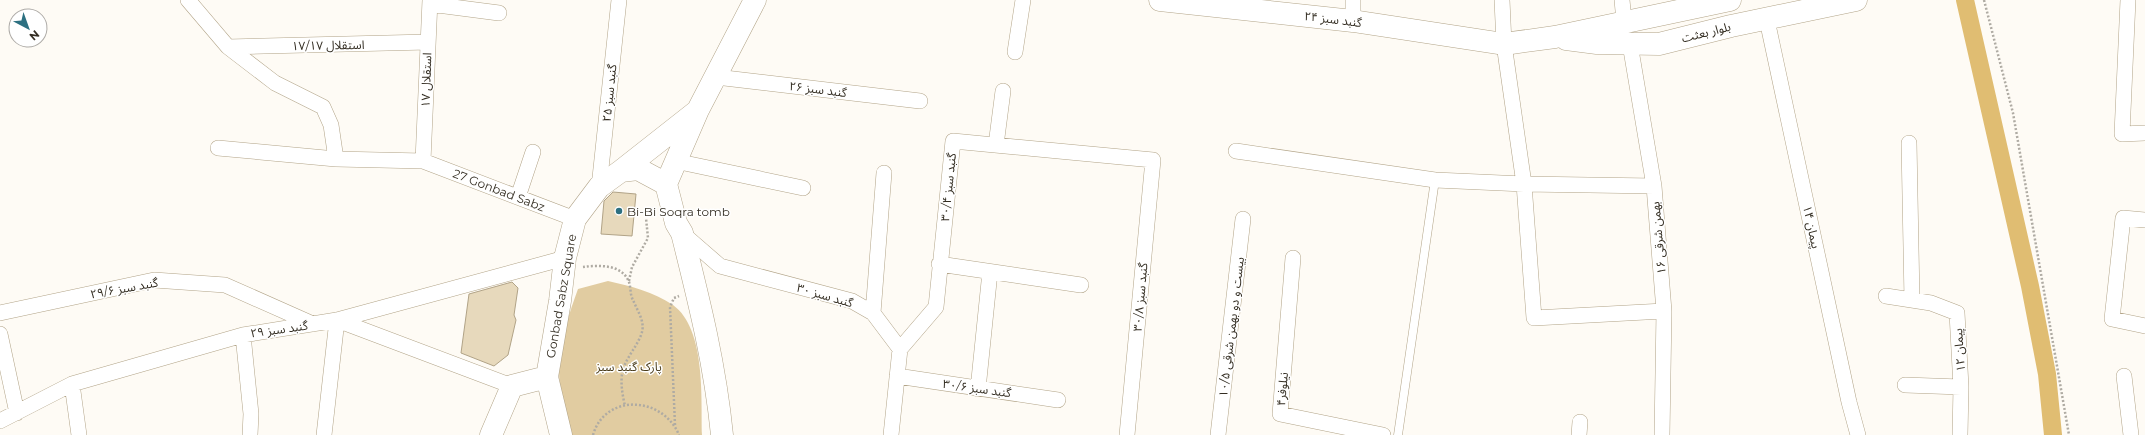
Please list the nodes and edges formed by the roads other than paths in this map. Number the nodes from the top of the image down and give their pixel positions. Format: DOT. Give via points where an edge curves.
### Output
graph roads {
  1 [pos="188,0"];
  2 [pos="619,0"];
  3 [pos="755,0"];
  4 [pos="1023,0"];
  5 [pos="1160,0"];
  6 [pos="1502,0"];
  7 [pos="1730,0"];
  8 [pos="1856,0"];
  9 [pos="2128,0"];
  10 [pos="430,2"];
  11 [pos="1353,10"];
  12 [pos="1623,10"];
  13 [pos="499,13"];
  14 [pos="1767,20"];
  15 [pos="1555,37"];
  16 [pos="428,42"];
  17 [pos="1504,44"];
  18 [pos="1630,44"];
  19 [pos="228,47"];
  20 [pos="1016,52"];
  21 [pos="716,77"];
  22 [pos="1003,90"];
  23 [pos="920,102"];
  24 [pos="698,110"];
  25 [pos="2145,132"];
  26 [pos="1909,143"];
  27 [pos="996,145"];
  28 [pos="218,148"];
  29 [pos="1236,151"];
  30 [pos="533,152"];
  31 [pos="336,160"];
  32 [pos="1153,160"];
  33 [pos="423,161"];
  34 [pos="676,161"];
  35 [pos="621,171"];
  36 [pos="884,173"];
  37 [pos="1435,180"];
  38 [pos="666,184"];
  39 [pos="1524,184"];
  40 [pos="1654,186"];
  41 [pos="599,187"];
  42 [pos="803,188"];
  43 [pos="518,197"];
  44 [pos="575,219"];
  45 [pos="1243,219"];
  46 [pos="2145,220"];
  47 [pos="682,233"];
  48 [pos="1293,258"];
  49 [pos="565,264"];
  50 [pos="939,264"];
  51 [pos="990,272"];
  52 [pos="1081,285"];
  53 [pos="1886,296"];
  54 [pos="1912,300"];
  55 [pos="1664,311"];
  56 [pos="0,313"];
  57 [pos="873,313"];
  58 [pos="336,320"];
  59 [pos="313,324"];
  60 [pos="2145,326"];
  61 [pos="0,334"];
  62 [pos="243,334"];
  63 [pos="900,349"];
  64 [pos="897,376"];
  65 [pos="2124,376"];
  66 [pos="547,377"];
  67 [pos="72,384"];
  68 [pos="512,386"];
  69 [pos="1905,386"];
  70 [pos="1962,387"];
  71 [pos="978,389"];
  72 [pos="1058,400"];
  73 [pos="18,413"];
  74 [pos="0,421"];
  75 [pos="79,435"];
  76 [pos="250,435"];
  77 [pos="324,435"];
  78 [pos="491,435"];
  79 [pos="561,435"];
  80 [pos="722,435"];
  81 [pos="891,435"];
  82 [pos="1127,435"];
  83 [pos="1218,435"];
  84 [pos="1383,435"];
  85 [pos="1398,435"];
  86 [pos="1662,435"];
  87 [pos="1858,435"];
  88 [pos="1960,435"];
  89 [pos="2131,435"];
  1 -- 19 [label="street"];
  2 -- 41 [label="street, گنبد سبز ۲۵"];
  3 -- 21 [label="street"];
  4 -- 20 [label="street"];
  5 -- 11 [label="street, گنبد سبز ۲۴"];
  6 -- 17 [label="street"];
  7 -- 12 [label="street, بلوار بعثت" via="1654,17"];
  8 -- 14 [label="street, بلوار بعثت"];
  9 -- 25 [label="street" via="2122,134"];
  10 -- 13 [label="street"];
  10 -- 16 [label="street, استقلال ۱۷"];
  11 -- 17 [label="street, گنبد سبز ۲۴"];
  12 -- 15 [label="street, بلوار بعثت"];
  14 -- 18 [label="street, بلوار بعثت" via="1659,44"];
  14 -- 87 [label="street, پیمان ۱۴"];
  15 -- 17 [label="street, بلوار بعثت"];
  15 -- 18 [label="street, بلوار بعثت" via="1597,44"];
  16 -- 19 [label="street, استقلال ۱۷/۱۷"];
  16 -- 33 [label="street, استقلال ۱۷"];
  17 -- 39 [label="street"];
  18 -- 40 [label="street, بهمن شرقی ۱۶"];
  19 -- 31 [label="street" via="275,83 323,107 331,124"];
  21 -- 23 [label="street, گنبد سبز ۲۶"];
  21 -- 24 [label="street"];
  22 -- 27 [label="street"];
  24 -- 34 [label="street"];
  24 -- 35 [label="street, Gonbad Sabz Square"];
  26 -- 54 [label="street"];
  27 -- 32 [label="street, گنبد سبز ۳۰/۴"];
  27 -- 50 [label="street, گنبد سبز ۳۰/۴" via="953,141"];
  28 -- 31 [label="street"];
  29 -- 37 [label="street"];
  30 -- 43 [label="street"];
  31 -- 33 [label="street"];
  32 -- 82 [label="street, گنبد سبز ۳۰/۸"];
  33 -- 43 [label="street, 27 Gonbad Sabz"];
  34 -- 38 [label="street"];
  34 -- 42 [label="street"];
  35 -- 38 [label="street" via="638,169"];
  35 -- 41 [label="street, Gonbad Sabz Square"];
  36 -- 57 [label="street"];
  37 -- 39 [label="street"];
  37 -- 85 [label="lane"];
  38 -- 47 [label="street" via="676,223"];
  39 -- 40 [label="street"];
  39 -- 55 [label="street" via="1534,318"];
  40 -- 55 [label="street, بهمن شرقی ۱۶"];
  41 -- 44 [label="street, Gonbad Sabz Square"];
  43 -- 44 [label="street, 27 Gonbad Sabz"];
  44 -- 49 [label="street, Gonbad Sabz Square"];
  45 -- 83 [label="street, بیست و دو بهمن شرقی ۱۰/۵"];
  46 -- 60 [label="street" via="2123,218 2112,319"];
  47 -- 57 [label="street, گنبد سبز ۳۰" via="720,266 852,302"];
  47 -- 80 [label="street" via="710,349 718,391"];
  48 -- 84 [label="street, نیلوفر۴" via="1280,414"];
  49 -- 58 [label="street, گنبد سبز ۲۹"];
  49 -- 66 [label="street, Gonbad Sabz Square"];
  50 -- 51 [label="street"];
  50 -- 63 [label="street, گنبد سبز ۳۰/۴" via="936,307"];
  51 -- 52 [label="street"];
  51 -- 71 [label="street"];
  53 -- 54 [label="street, پیمان ۱۲"];
  54 -- 70 [label="street, پیمان ۱۲" via="1931,303 1957,314"];
  55 -- 86 [label="street, بهمن شرقی ۱۶"];
  56 -- 59 [label="street, گنبد سبز ۲۹/۶" via="154,280 225,285"];
  57 -- 63 [label="street, گنبد سبز ۳۰"];
  58 -- 59 [label="street, گنبد سبز ۲۹"];
  58 -- 68 [label="street"];
  58 -- 77 [label="street"];
  59 -- 62 [label="street, گنبد سبز ۲۹"];
  61 -- 73 [label="street"];
  62 -- 67 [label="street, گنبد سبز ۲۹"];
  62 -- 76 [label="street" via="251,414"];
  63 -- 64 [label="street"];
  64 -- 71 [label="street, گنبد سبز ۳۰/۶"];
  64 -- 81 [label="street"];
  65 -- 89 [label="street"];
  66 -- 68 [label="street"];
  66 -- 79 [label="street, Gonbad Sabz Square"];
  67 -- 73 [label="street, گنبد سبز ۲۹"];
  67 -- 75 [label="street"];
  68 -- 78 [label="street"];
  69 -- 70 [label="street"];
  70 -- 88 [label="street, پیمان ۱۲"];
  71 -- 72 [label="street, گنبد سبز ۳۰/۶"];
  73 -- 74 [label="street, گنبد سبز ۲۹"];
}
